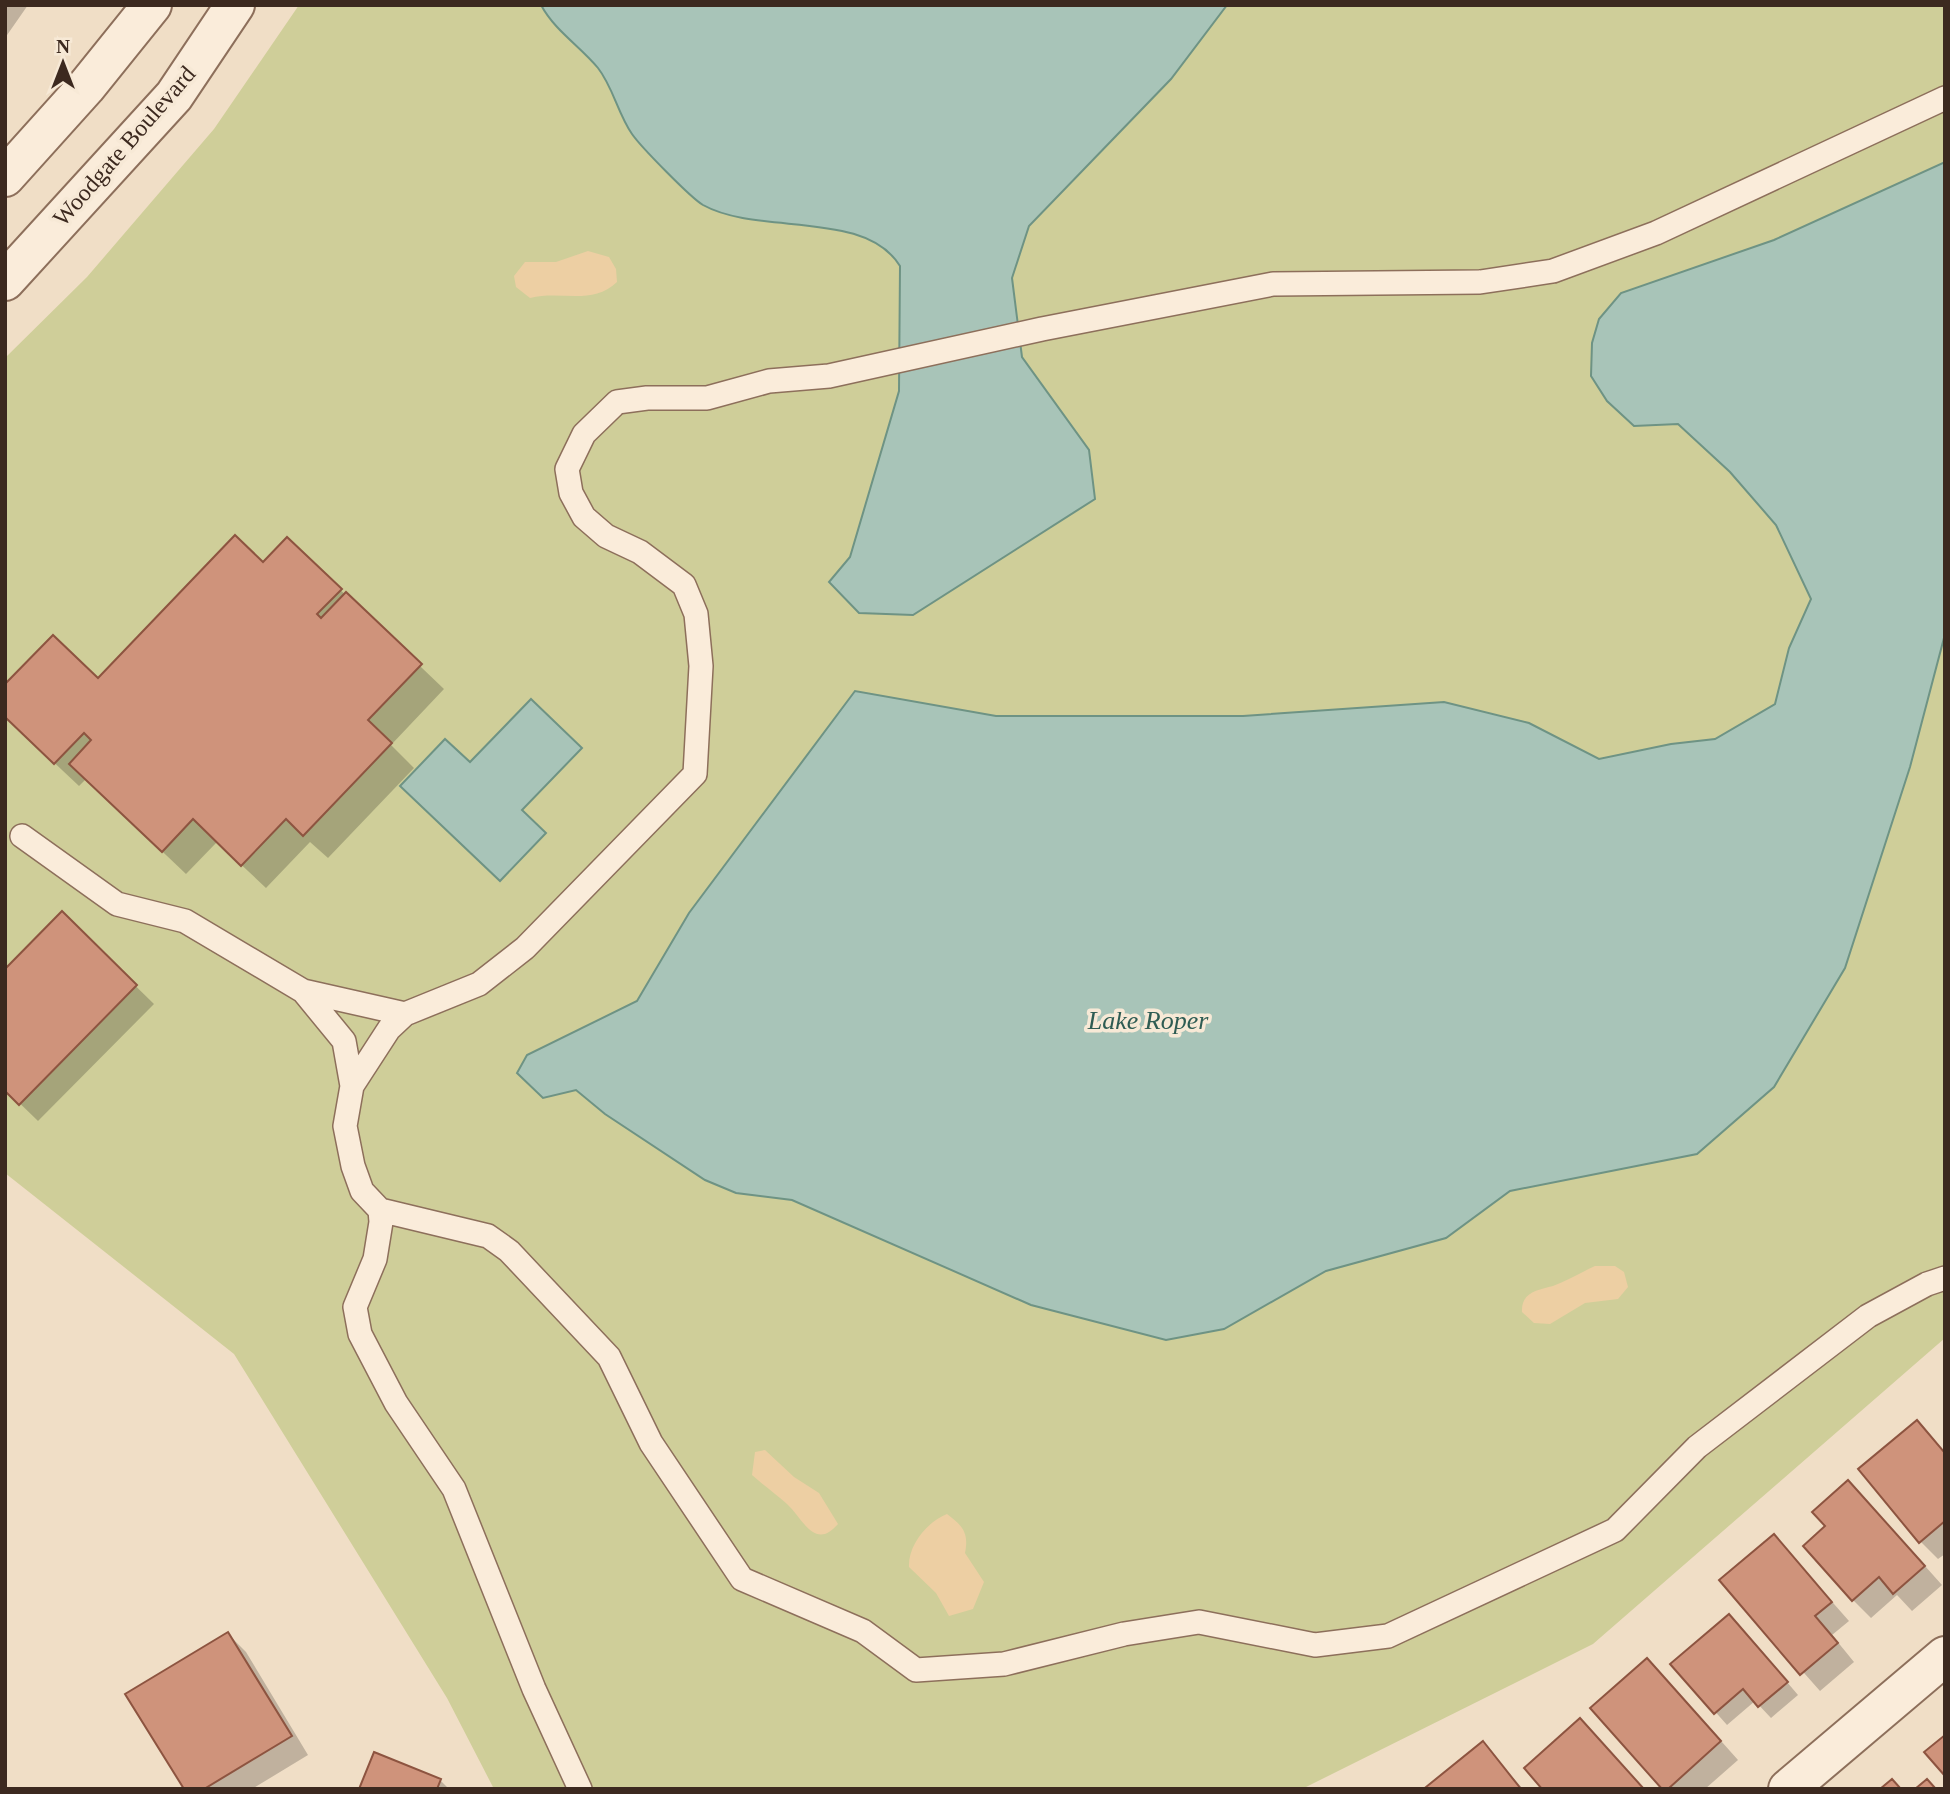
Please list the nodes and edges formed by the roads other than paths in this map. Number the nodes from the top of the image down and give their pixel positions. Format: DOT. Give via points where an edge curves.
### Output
graph roads {
  1 [pos="152,5"];
  2 [pos="235,5"];
  3 [pos="1945,98"];
  4 [pos="5,177"];
  5 [pos="5,281"];
  6 [pos="22,836"];
  7 [pos="303,991"];
  8 [pos="405,1014"];
  9 [pos="352,1086"];
  10 [pos="380,1210"];
  11 [pos="1945,1278"];
  12 [pos="1945,1656"];
  13 [pos="580,1789"];
  14 [pos="1788,1789"];
  1 -- 4 [label="street"];
  2 -- 5 [label="street, Woodgate Boulevard" via="174,96"];
  3 -- 8 [label="lane" via="1656,233 1553,271 1480,282 1273,284 829,376 769,381 707,398 618,402 583,434 566,470 583,517 684,586 696,614 701,666 695,774 525,948 479,984"];
  6 -- 7 [label="lane" via="117,904 185,921"];
  7 -- 8 [label="lane"];
  7 -- 9 [label="lane" via="344,1041"];
  8 -- 9 [label="lane" via="389,1029"];
  9 -- 10 [label="lane" via="345,1126 353,1166 362,1191"];
  10 -- 11 [label="lane" via="488,1236 509,1251 609,1357 652,1443 742,1578 863,1631 916,1670 1004,1664 1124,1634 1199,1622 1315,1645 1388,1636 1615,1531 1697,1447 1868,1316"];
  10 -- 13 [label="lane" via="374,1259 355,1307 360,1334 396,1403 454,1489 534,1689"];
  12 -- 14 [label="street"];
}
